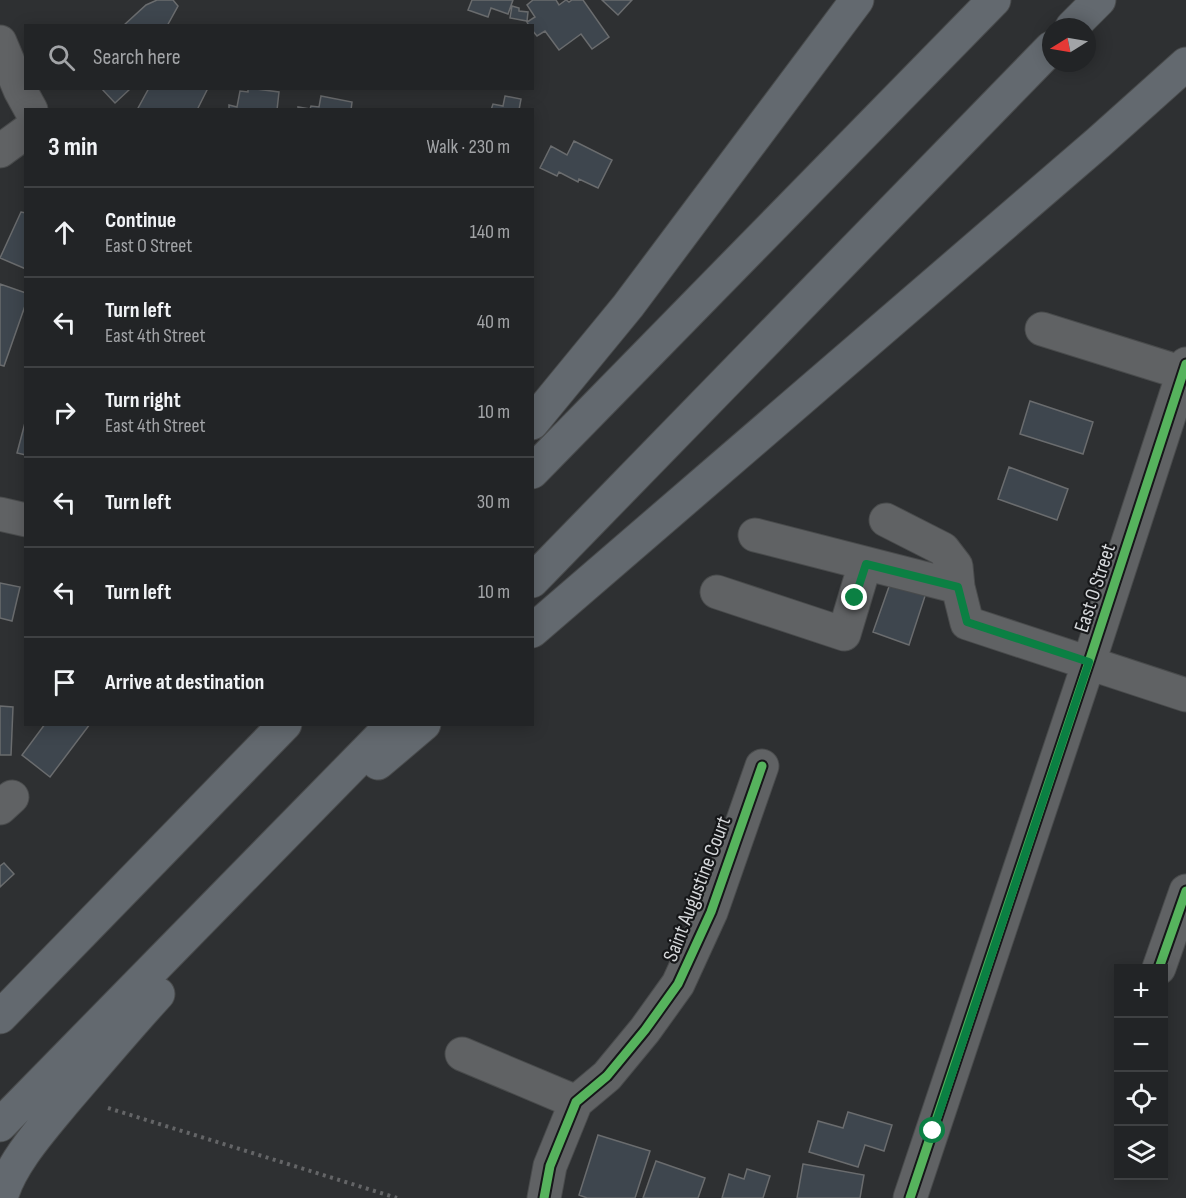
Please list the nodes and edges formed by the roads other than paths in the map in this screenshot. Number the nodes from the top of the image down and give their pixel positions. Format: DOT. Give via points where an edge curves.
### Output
graph roads {
  1 [pos="857,0"];
  2 [pos="994,0"];
  3 [pos="1099,0"];
  4 [pos="1081,18"];
  5 [pos="0,42"];
  6 [pos="1042,57"];
  7 [pos="1186,63"];
  8 [pos="31,108"];
  9 [pos="24,133"];
  10 [pos="0,151"];
  11 [pos="1042,329"];
  12 [pos="1184,368"];
  13 [pos="534,421"];
  14 [pos="534,470"];
  15 [pos="0,514"];
  16 [pos="24,520"];
  17 [pos="886,520"];
  18 [pos="755,536"];
  19 [pos="866,564"];
  20 [pos="534,578"];
  21 [pos="958,587"];
  22 [pos="717,592"];
  23 [pos="534,629"];
  24 [pos="1089,662"];
  25 [pos="1186,695"];
  26 [pos="268,726"];
  27 [pos="283,726"];
  28 [pos="391,726"];
  29 [pos="422,726"];
  30 [pos="762,766"];
  31 [pos="219,792"];
  32 [pos="312,808"];
  33 [pos="234,887"];
  34 [pos="1186,891"];
  35 [pos="1161,964"];
  36 [pos="3,1013"];
  37 [pos="462,1054"];
  38 [pos="576,1102"];
  39 [pos="0,1125"];
  40 [pos="1,1198"];
  41 [pos="544,1198"];
  42 [pos="910,1198"];
  1 -- 13 [label="highway" via="628,306"];
  2 -- 14 [label="highway"];
  3 -- 4 [label="highway"];
  5 -- 8 [label="street"];
  6 -- 20 [label="highway"];
  7 -- 23 [label="highway"];
  9 -- 10 [label="street"];
  11 -- 12 [label="street"];
  12 -- 24 [label="street, East O Street"];
  15 -- 16 [label="street"];
  17 -- 21 [label="street" via="943,549 956,566"];
  18 -- 19 [label="street"];
  19 -- 21 [label="street"];
  19 -- 22 [label="street" via="844,634"];
  21 -- 24 [label="street" via="967,622"];
  24 -- 25 [label="street"];
  24 -- 42 [label="street, East O Street"];
  26 -- 31 [label="highway"];
  27 -- 31 [label="highway"];
  28 -- 32 [label="highway"];
  29 -- 32 [label="highway" via="387,756"];
  30 -- 38 [label="street, Saint Augustine Court" via="711,912 678,984 607,1076"];
  31 -- 36 [label="highway"];
  32 -- 33 [label="highway"];
  33 -- 39 [label="highway"];
  33 -- 40 [label="highway" via="191,957 34,1139"];
  34 -- 35 [label="street"];
  37 -- 38 [label="street"];
  38 -- 41 [label="street, Saint Augustine Court" via="550,1166"];
}
